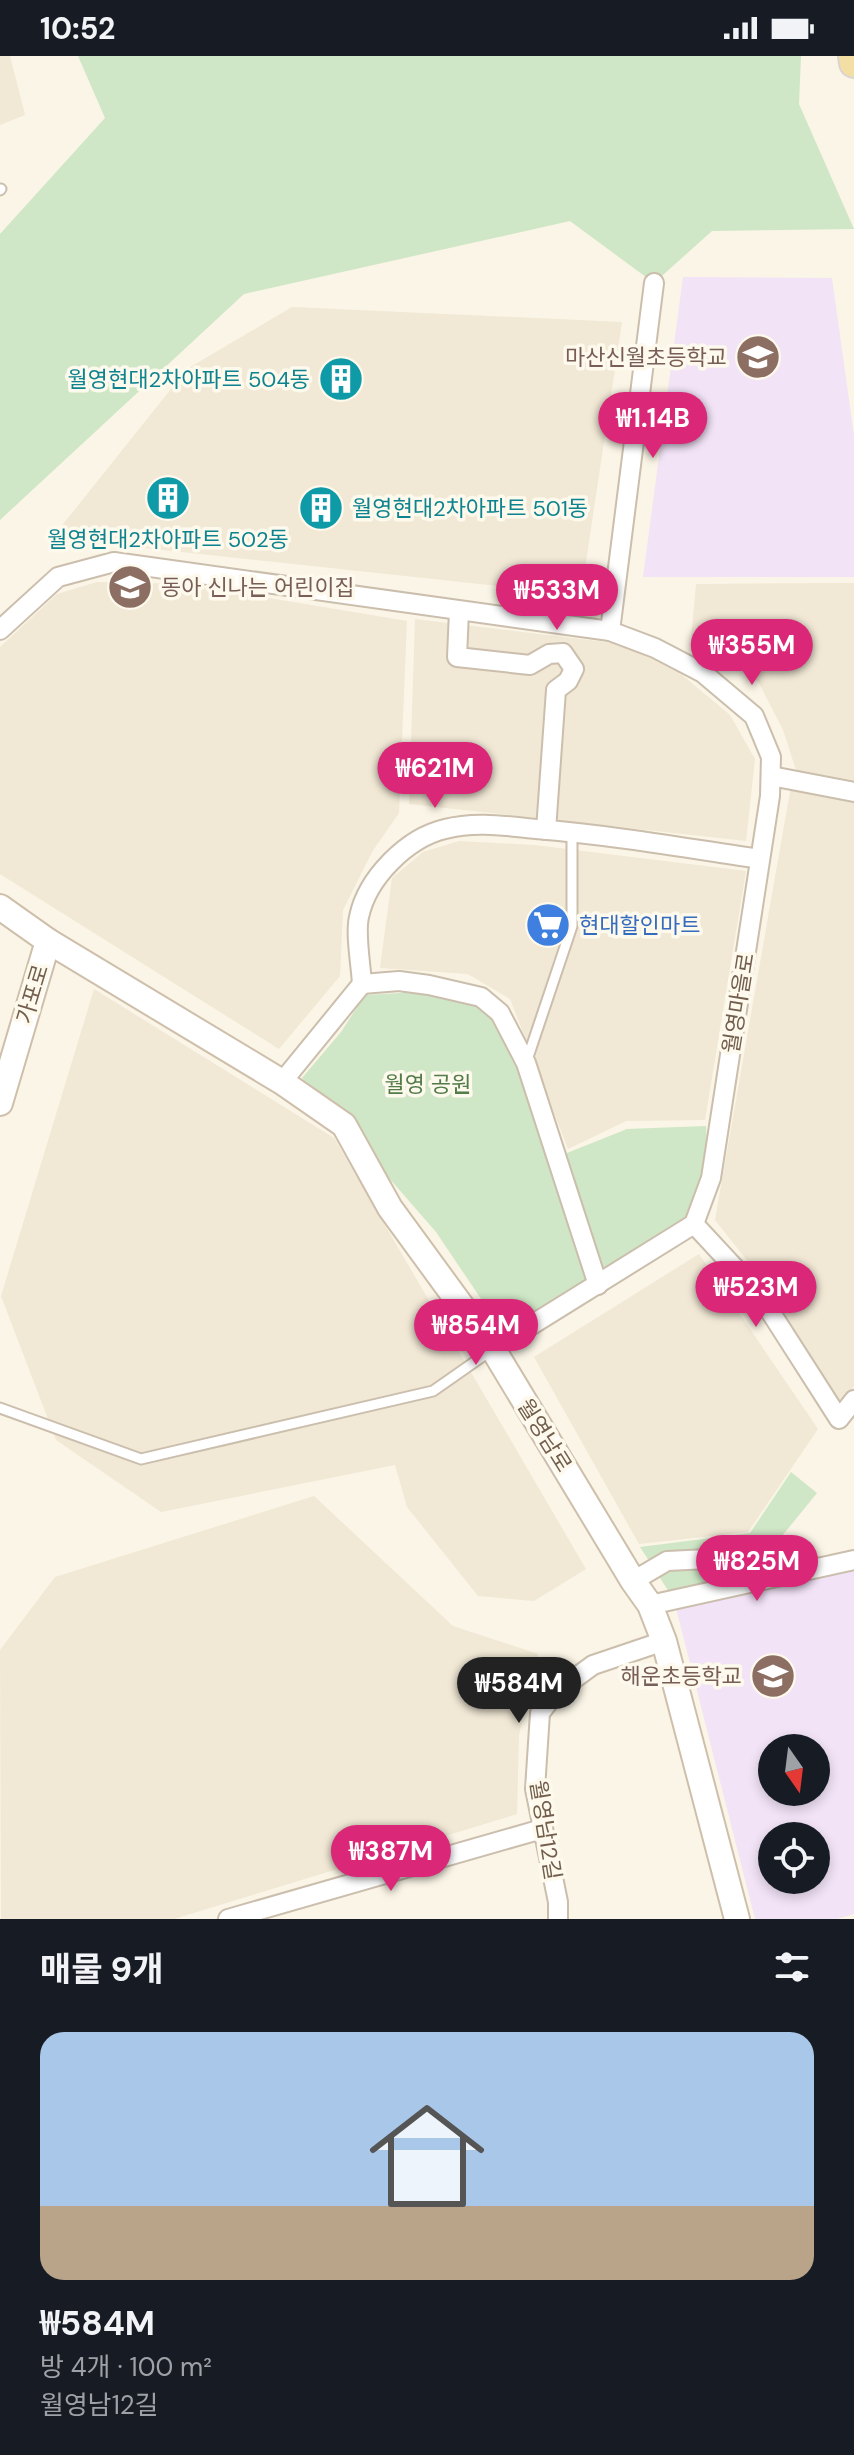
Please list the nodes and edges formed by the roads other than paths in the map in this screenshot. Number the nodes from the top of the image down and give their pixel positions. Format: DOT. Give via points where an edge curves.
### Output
graph roads {
  1 [pos="853,56"];
  2 [pos="854,63"];
  3 [pos="654,283"];
  4 [pos="459,611"];
  5 [pos="0,630"];
  6 [pos="610,631"];
  7 [pos="771,776"];
  8 [pos="854,792"];
  9 [pos="546,830"];
  10 [pos="572,832"];
  11 [pos="760,859"];
  12 [pos="0,907"];
  13 [pos="48,941"];
  14 [pos="362,984"];
  15 [pos="526,1063"];
  16 [pos="282,1082"];
  17 [pos="0,1103"];
  18 [pos="694,1224"];
  19 [pos="598,1285"];
  20 [pos="493,1349"];
  21 [pos="854,1400"];
  22 [pos="0,1408"];
  23 [pos="708,1559"];
  24 [pos="854,1560"];
  25 [pos="633,1581"];
  26 [pos="650,1605"];
  27 [pos="664,1641"];
  28 [pos="542,1829"];
  29 [pos="558,1910"];
  30 [pos="269,1913"];
  31 [pos="228,1919"];
  32 [pos="737,1919"];
  1 -- 2 [label="main road"];
  3 -- 6 [label="street"];
  4 -- 5 [label="street, 월영마을로" via="114,562 58,577"];
  4 -- 6 [label="street, 월영마을로"];
  4 -- 9 [label="street" via="457,657 530,665 563,653 574,669 556,690"];
  6 -- 7 [label="street, 월영마을로" via="703,673 754,716 771,757"];
  7 -- 8 [label="street"];
  7 -- 11 [label="street, 월영마을로"];
  9 -- 10 [label="street"];
  9 -- 14 [label="street" via="480,824 445,828 414,840 391,861 358,918"];
  10 -- 11 [label="street"];
  10 -- 15 [label="lane" via="572,926"];
  11 -- 18 [label="street, 월영마을로" via="711,1178"];
  12 -- 13 [label="main road, 가포로"];
  13 -- 16 [label="main road, 월영남로"];
  13 -- 17 [label="main road, 가포로"];
  14 -- 15 [label="street" via="399,981 481,997 500,1013"];
  14 -- 16 [label="street"];
  15 -- 19 [label="street"];
  16 -- 20 [label="main road, 월영남로" via="344,1125 390,1208"];
  18 -- 19 [label="street"];
  18 -- 21 [label="street" via="759,1294 839,1419"];
  19 -- 20 [label="street"];
  20 -- 22 [label="lane" via="433,1391 141,1459"];
  20 -- 25 [label="main road, 월영남로"];
  23 -- 25 [label="street" via="667,1561"];
  24 -- 26 [label="street"];
  25 -- 26 [label="main road, 월영남로"];
  26 -- 27 [label="main road, 월영남로"];
  27 -- 28 [label="street, 월영남12길" via="593,1665 556,1692 540,1713 535,1789"];
  27 -- 32 [label="main road, 월영남로"];
  28 -- 29 [label="street, 월영남12길"];
  28 -- 30 [label="street"];
  30 -- 31 [label="street"];
}
